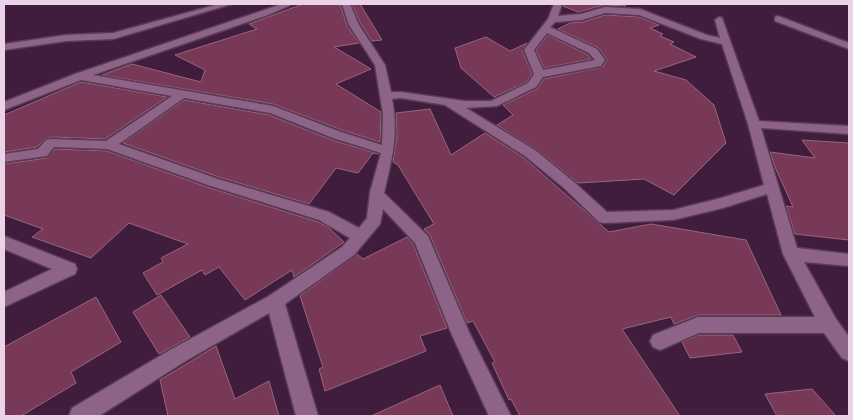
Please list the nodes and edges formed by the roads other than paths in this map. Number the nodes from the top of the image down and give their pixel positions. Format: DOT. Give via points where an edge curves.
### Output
graph roads {
  1 [pos="222,4"];
  2 [pos="289,4"];
  3 [pos="346,4"];
  4 [pos="558,4"];
  5 [pos="552,19"];
  6 [pos="778,19"];
  7 [pos="719,20"];
  8 [pos="544,28"];
  9 [pos="726,42"];
  10 [pos="849,46"];
  11 [pos="4,47"];
  12 [pos="539,74"];
  13 [pos="79,76"];
  14 [pos="184,93"];
  15 [pos="385,96"];
  16 [pos="449,103"];
  17 [pos="4,106"];
  18 [pos="754,124"];
  19 [pos="849,130"];
  20 [pos="109,145"];
  21 [pos="388,151"];
  22 [pos="4,158"];
  23 [pos="770,188"];
  24 [pos="377,194"];
  25 [pos="360,236"];
  26 [pos="4,242"];
  27 [pos="791,254"];
  28 [pos="849,260"];
  29 [pos="4,300"];
  30 [pos="275,301"];
  31 [pos="829,325"];
  32 [pos="660,341"];
  33 [pos="849,352"];
  34 [pos="80,416"];
  35 [pos="307,416"];
  36 [pos="500,416"];
  1 -- 11 [label="street" via="113,36 66,38"];
  2 -- 13 [label="street"];
  3 -- 15 [label="street" via="354,25 380,65"];
  4 -- 5 [label="street"];
  5 -- 8 [label="street"];
  5 -- 9 [label="street" via="606,10 640,12 704,37"];
  6 -- 10 [label="street"];
  7 -- 9 [label="street"];
  8 -- 12 [label="street" via="529,50"];
  8 -- 12 [label="street" via="593,51 600,60 597,64"];
  9 -- 18 [label="street"];
  12 -- 16 [label="street" via="532,85 493,104"];
  13 -- 14 [label="street"];
  13 -- 17 [label="street"];
  14 -- 20 [label="street"];
  14 -- 21 [label="street" via="273,110"];
  15 -- 16 [label="street" via="401,95"];
  15 -- 21 [label="street" via="389,114"];
  16 -- 23 [label="street" via="530,154 604,218 673,215"];
  18 -- 19 [label="street"];
  18 -- 23 [label="street"];
  20 -- 22 [label="street" via="51,143 42,153"];
  20 -- 25 [label="street" via="213,182 324,216"];
  21 -- 24 [label="street"];
  23 -- 27 [label="street"];
  24 -- 25 [label="street" via="375,220"];
  24 -- 36 [label="street" via="422,240 461,335"];
  25 -- 30 [label="street" via="348,251"];
  26 -- 29 [label="street" via="68,269"];
  27 -- 28 [label="street"];
  27 -- 31 [label="street"];
  30 -- 34 [label="street"];
  30 -- 35 [label="street"];
  31 -- 32 [label="street" via="698,325"];
  31 -- 33 [label="street"];
}
